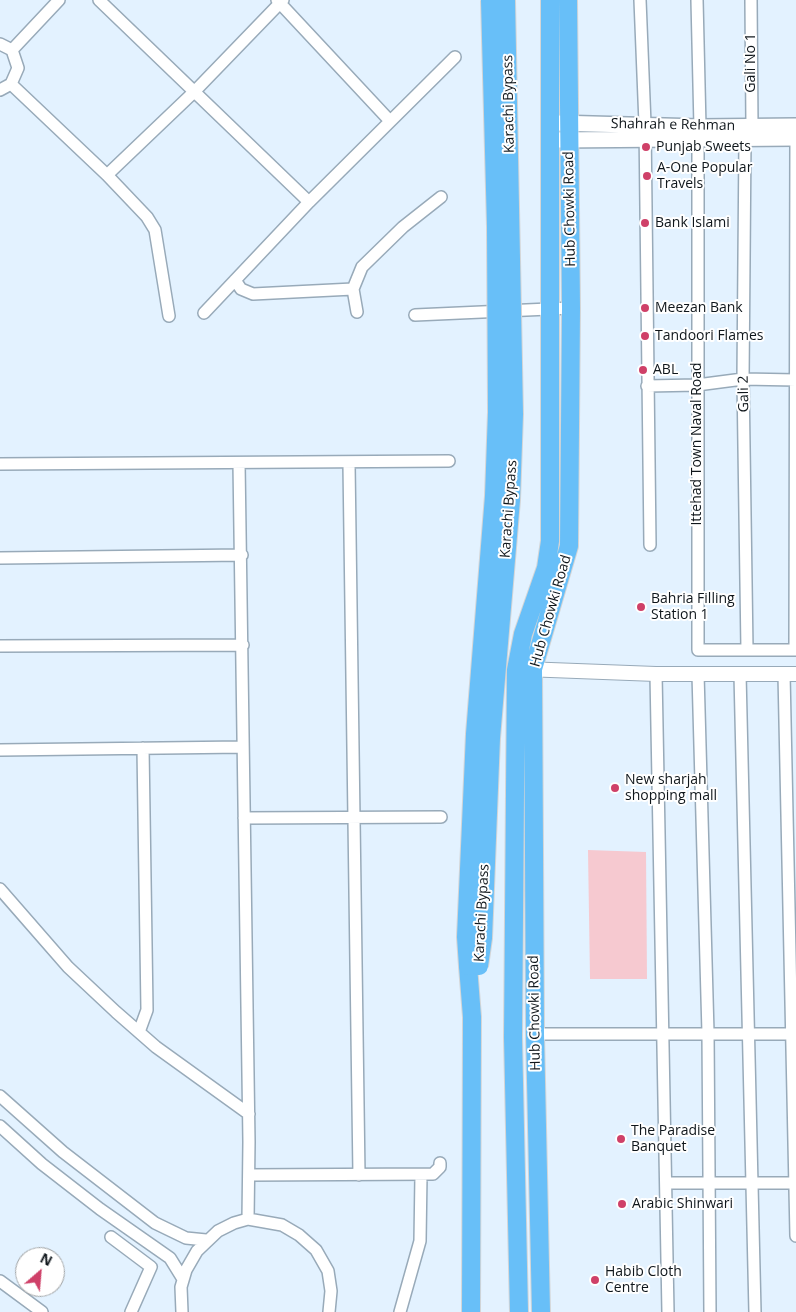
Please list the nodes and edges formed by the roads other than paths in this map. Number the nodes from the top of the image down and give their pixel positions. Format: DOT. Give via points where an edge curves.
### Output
graph roads {
  1 [pos="58,0"];
  2 [pos="99,0"];
  3 [pos="490,0"];
  4 [pos="506,0"];
  5 [pos="550,0"];
  6 [pos="568,0"];
  7 [pos="640,0"];
  8 [pos="697,0"];
  9 [pos="751,0"];
  10 [pos="280,1"];
  11 [pos="0,44"];
  12 [pos="12,50"];
  13 [pos="455,57"];
  14 [pos="11,84"];
  15 [pos="0,90"];
  16 [pos="194,91"];
  17 [pos="390,121"];
  18 [pos="645,124"];
  19 [pos="796,126"];
  20 [pos="551,131"];
  21 [pos="569,132"];
  22 [pos="748,132"];
  23 [pos="699,133"];
  24 [pos="796,138"];
  25 [pos="645,140"];
  26 [pos="107,175"];
  27 [pos="441,197"];
  28 [pos="308,202"];
  29 [pos="235,280"];
  30 [pos="353,289"];
  31 [pos="571,308"];
  32 [pos="550,309"];
  33 [pos="357,312"];
  34 [pos="204,313"];
  35 [pos="415,315"];
  36 [pos="169,316"];
  37 [pos="743,379"];
  38 [pos="795,380"];
  39 [pos="697,385"];
  40 [pos="647,386"];
  41 [pos="448,461"];
  42 [pos="239,463"];
  43 [pos="0,464"];
  44 [pos="348,464"];
  45 [pos="650,545"];
  46 [pos="242,555"];
  47 [pos="0,558"];
  48 [pos="243,645"];
  49 [pos="0,646"];
  50 [pos="747,650"];
  51 [pos="796,650"];
  52 [pos="524,669"];
  53 [pos="656,674"];
  54 [pos="698,674"];
  55 [pos="740,674"];
  56 [pos="790,674"];
  57 [pos="243,747"];
  58 [pos="143,748"];
  59 [pos="0,750"];
  60 [pos="355,817"];
  61 [pos="441,817"];
  62 [pos="244,818"];
  63 [pos="0,889"];
  64 [pos="474,966"];
  65 [pos="138,1032"];
  66 [pos="663,1033"];
  67 [pos="708,1033"];
  68 [pos="535,1034"];
  69 [pos="748,1034"];
  70 [pos="794,1034"];
  71 [pos="0,1096"];
  72 [pos="249,1114"];
  73 [pos="0,1126"];
  74 [pos="440,1163"];
  75 [pos="359,1175"];
  76 [pos="421,1175"];
  77 [pos="249,1176"];
  78 [pos="666,1183"];
  79 [pos="709,1183"];
  80 [pos="752,1183"];
  81 [pos="796,1183"];
  82 [pos="248,1219"];
  83 [pos="111,1236"];
  84 [pos="796,1236"];
  85 [pos="206,1240"];
  86 [pos="183,1279"];
  87 [pos="0,1281"];
  88 [pos="0,1285"];
  89 [pos="14,1292"];
  90 [pos="331,1311"];
  91 [pos="42,1312"];
  92 [pos="131,1312"];
  93 [pos="182,1312"];
  94 [pos="400,1312"];
  95 [pos="472,1312"];
  96 [pos="519,1312"];
  97 [pos="541,1312"];
  98 [pos="668,1312"];
  99 [pos="710,1312"];
  100 [pos="754,1312"];
  1 -- 12 [label="street"];
  2 -- 16 [label="street"];
  3 -- 64 [label="highway, Karachi Bypass, bridge" via="497,412 494,496 475,734 466,937"];
  4 -- 64 [label="highway, Karachi Bypass, bridge" via="514,414 491,738 483,938"];
  5 -- 20 [label="highway"];
  6 -- 21 [label="highway, Hub Chowki Road"];
  7 -- 18 [label="street"];
  8 -- 23 [label="street, Ittehad Town Naval Road"];
  9 -- 22 [label="street, Gali No 1"];
  10 -- 16 [label="street"];
  10 -- 17 [label="street"];
  11 -- 12 [label="street"];
  12 -- 14 [label="street" via="18,68"];
  13 -- 17 [label="street"];
  14 -- 15 [label="street"];
  14 -- 26 [label="street"];
  16 -- 26 [label="street"];
  16 -- 28 [label="street"];
  17 -- 28 [label="street"];
  18 -- 21 [label="main road, Shahrah e Rehman"];
  18 -- 23 [label="main road, Shahrah e Rehman"];
  18 -- 25 [label="street"];
  19 -- 22 [label="main road, Shahrah e Rehman"];
  20 -- 21 [label="main road, Shahrah e Rehman"];
  20 -- 32 [label="highway"];
  21 -- 25 [label="main road, Shahrah e Rehman"];
  21 -- 31 [label="highway, Hub Chowki Road"];
  22 -- 23 [label="main road, Shahrah e Rehman"];
  22 -- 24 [label="main road, Shahrah e Rehman"];
  22 -- 37 [label="street, Gali 2"];
  23 -- 25 [label="main road, Shahrah e Rehman"];
  23 -- 39 [label="street, Ittehad Town Naval Road"];
  24 -- 38 [label="street"];
  25 -- 40 [label="street"];
  26 -- 36 [label="street" via="147,217 155,230"];
  27 -- 30 [label="street" via="403,227 362,267"];
  28 -- 29 [label="street"];
  29 -- 30 [label="street" via="241,289 252,294"];
  29 -- 34 [label="street"];
  30 -- 33 [label="street"];
  31 -- 32 [label="street"];
  31 -- 52 [label="highway, Hub Chowki Road" via="569,546"];
  32 -- 35 [label="street"];
  32 -- 52 [label="highway" via="550,541 546,568 523,634"];
  37 -- 38 [label="street"];
  37 -- 39 [label="street"];
  37 -- 50 [label="street, Gali 2"];
  38 -- 51 [label="street"];
  39 -- 40 [label="street"];
  39 -- 50 [label="street, Ittehad Town Naval Road" via="698,650"];
  40 -- 45 [label="street"];
  41 -- 44 [label="street"];
  42 -- 43 [label="street"];
  42 -- 44 [label="street"];
  42 -- 46 [label="street"];
  44 -- 60 [label="street"];
  46 -- 47 [label="street"];
  46 -- 48 [label="street"];
  48 -- 49 [label="street"];
  48 -- 57 [label="street"];
  50 -- 51 [label="street, Ittehad Town Naval Road"];
  52 -- 53 [label="street"];
  52 -- 68 [label="highway, Hub Chowki Road"];
  52 -- 96 [label="highway" via="513,1037"];
  53 -- 54 [label="street"];
  53 -- 66 [label="street"];
  54 -- 55 [label="street"];
  54 -- 67 [label="street"];
  55 -- 56 [label="street"];
  55 -- 69 [label="street"];
  56 -- 70 [label="street"];
  57 -- 58 [label="street"];
  57 -- 62 [label="street"];
  58 -- 59 [label="street"];
  58 -- 65 [label="street" via="146,1010"];
  60 -- 61 [label="street"];
  60 -- 62 [label="street"];
  60 -- 75 [label="street"];
  62 -- 72 [label="street"];
  63 -- 65 [label="street" via="68,967"];
  64 -- 95 [label="highway, Karachi Bypass"];
  65 -- 72 [label="street"];
  66 -- 67 [label="street"];
  66 -- 68 [label="street"];
  66 -- 78 [label="street"];
  67 -- 69 [label="street"];
  67 -- 79 [label="street"];
  68 -- 97 [label="highway, Hub Chowki Road"];
  69 -- 70 [label="street"];
  69 -- 80 [label="street"];
  70 -- 81 [label="street"];
  71 -- 85 [label="street" via="70,1158 155,1223 186,1238"];
  72 -- 77 [label="street"];
  73 -- 86 [label="street" via="42,1164 170,1258"];
  74 -- 76 [label="street" via="434,1174"];
  75 -- 76 [label="street"];
  75 -- 77 [label="street"];
  76 -- 94 [label="street" via="420,1241"];
  77 -- 82 [label="street"];
  78 -- 79 [label="street"];
  78 -- 98 [label="street"];
  79 -- 80 [label="street"];
  79 -- 99 [label="street"];
  80 -- 81 [label="street"];
  80 -- 100 [label="street"];
  81 -- 84 [label="street"];
  82 -- 85 [label="street" via="226,1227"];
  82 -- 90 [label="street" via="282,1225 300,1235 316,1250 328,1271"];
  83 -- 92 [label="street" via="151,1267"];
  85 -- 86 [label="street" via="191,1260"];
  86 -- 93 [label="street"];
  87 -- 89 [label="street"];
  88 -- 89 [label="street"];
  89 -- 91 [label="street"];
}
